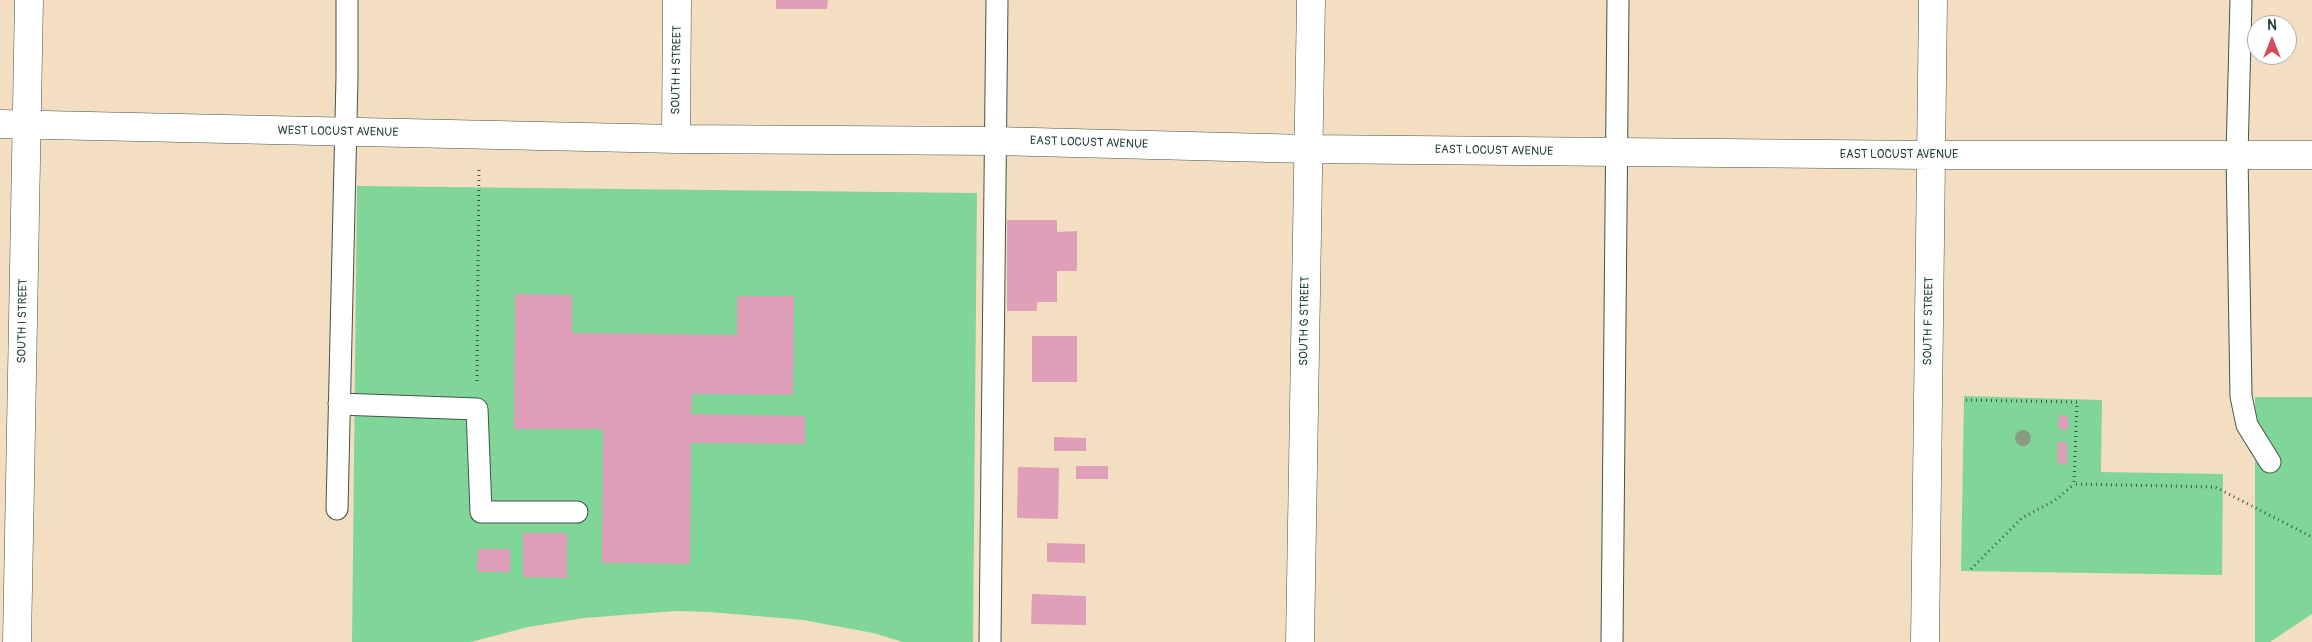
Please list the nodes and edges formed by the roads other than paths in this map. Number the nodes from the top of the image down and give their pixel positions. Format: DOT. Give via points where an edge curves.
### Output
graph roads {
  1 [pos="29,0"];
  2 [pos="347,0"];
  3 [pos="677,0"];
  4 [pos="997,0"];
  5 [pos="1311,0"];
  6 [pos="1618,0"];
  7 [pos="1933,0"];
  8 [pos="2241,0"];
  9 [pos="0,124"];
  10 [pos="27,124"];
  11 [pos="345,132"];
  12 [pos="676,139"];
  13 [pos="995,141"];
  14 [pos="1308,149"];
  15 [pos="1616,152"];
  16 [pos="1930,155"];
  17 [pos="2237,155"];
  18 [pos="2312,155"];
  19 [pos="340,404"];
  20 [pos="2270,462"];
  21 [pos="338,509"];
  22 [pos="578,512"];
  23 [pos="18,642"];
  24 [pos="990,642"];
  25 [pos="1300,642"];
  26 [pos="1612,642"];
  27 [pos="1925,642"];
  1 -- 10 [label="street, SOUTH I STREET"];
  2 -- 11 [label="lane"];
  3 -- 12 [label="street, SOUTH H STREET"];
  4 -- 13 [label="lane"];
  5 -- 14 [label="street, SOUTH G STREET"];
  6 -- 15 [label="lane"];
  7 -- 16 [label="street, SOUTH F STREET"];
  8 -- 17 [label="lane"];
  9 -- 10 [label="street, WEST LOCUST AVENUE"];
  10 -- 11 [label="street, WEST LOCUST AVENUE"];
  10 -- 23 [label="street, SOUTH I STREET"];
  11 -- 12 [label="street, WEST LOCUST AVENUE"];
  11 -- 19 [label="lane"];
  12 -- 13 [label="street, EAST LOCUST AVENUE"];
  13 -- 14 [label="street, EAST LOCUST AVENUE"];
  13 -- 24 [label="lane"];
  14 -- 15 [label="street, EAST LOCUST AVENUE"];
  14 -- 25 [label="street, SOUTH G STREET"];
  15 -- 16 [label="street, EAST LOCUST AVENUE"];
  15 -- 26 [label="lane"];
  16 -- 17 [label="street, EAST LOCUST AVENUE"];
  16 -- 27 [label="street, SOUTH F STREET"];
  17 -- 18 [label="street, EAST LOCUST AVENUE"];
  17 -- 20 [label="lane" via="2241,396 2247,425"];
  19 -- 21 [label="lane"];
  19 -- 22 [label="lane" via="477,409 481,512"];
}
